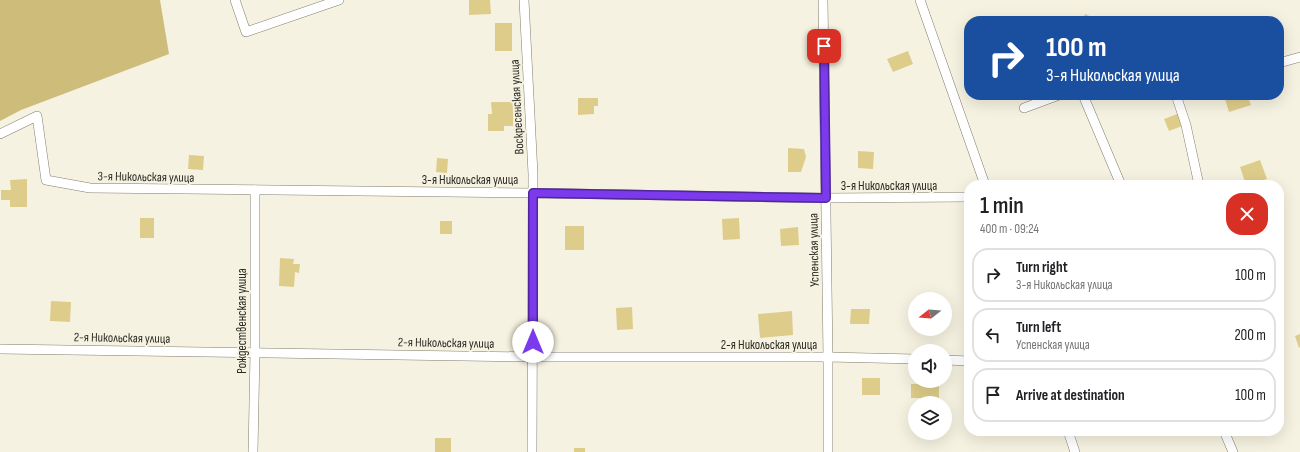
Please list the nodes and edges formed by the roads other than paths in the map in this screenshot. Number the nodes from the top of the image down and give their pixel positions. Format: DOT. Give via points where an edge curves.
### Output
graph roads {
  1 [pos="235,0"];
  2 [pos="339,0"];
  3 [pos="524,0"];
  4 [pos="823,0"];
  5 [pos="920,0"];
  6 [pos="1300,57"];
  7 [pos="1284,62"];
  8 [pos="1045,100"];
  9 [pos="1085,100"];
  10 [pos="1178,100"];
  11 [pos="1024,108"];
  12 [pos="0,134"];
  13 [pos="984,180"];
  14 [pos="1119,180"];
  15 [pos="1198,180"];
  16 [pos="255,190"];
  17 [pos="533,193"];
  18 [pos="964,197"];
  19 [pos="826,198"];
  20 [pos="0,349"];
  21 [pos="255,352"];
  22 [pos="533,357"];
  23 [pos="828,357"];
  24 [pos="908,359"];
  25 [pos="952,360"];
  26 [pos="964,361"];
  27 [pos="1070,436"];
  28 [pos="1226,436"];
  29 [pos="252,452"];
  30 [pos="532,452"];
  31 [pos="828,452"];
  32 [pos="1075,452"];
  33 [pos="1233,452"];
  1 -- 2 [label="street" via="246,32"];
  3 -- 17 [label="street, Воскресенская улица"];
  4 -- 19 [label="street, Успенская улица"];
  5 -- 13 [label="street"];
  6 -- 7 [label="street"];
  8 -- 11 [label="street"];
  9 -- 14 [label="street"];
  10 -- 15 [label="street"];
  12 -- 16 [label="street, 3-я Никольская улица" via="37,116 46,180 90,188"];
  16 -- 17 [label="street, 3-я Никольская улица"];
  16 -- 21 [label="street, Рождественская улица"];
  17 -- 19 [label="street, 3-я Никольская улица"];
  17 -- 22 [label="street, Воскресенская улица"];
  18 -- 19 [label="street, 3-я Никольская улица"];
  19 -- 23 [label="street, Успенская улица"];
  20 -- 21 [label="street, 2-я Никольская улица"];
  21 -- 22 [label="street, 2-я Никольская улица"];
  21 -- 29 [label="street, Рождественская улица"];
  22 -- 23 [label="street, 2-я Никольская улица"];
  22 -- 30 [label="street, Воскресенская улица"];
  23 -- 24 [label="street, 2-я Никольская улица"];
  23 -- 31 [label="street, Успенская улица"];
  25 -- 26 [label="street"];
  27 -- 32 [label="street"];
  28 -- 33 [label="street"];
}
